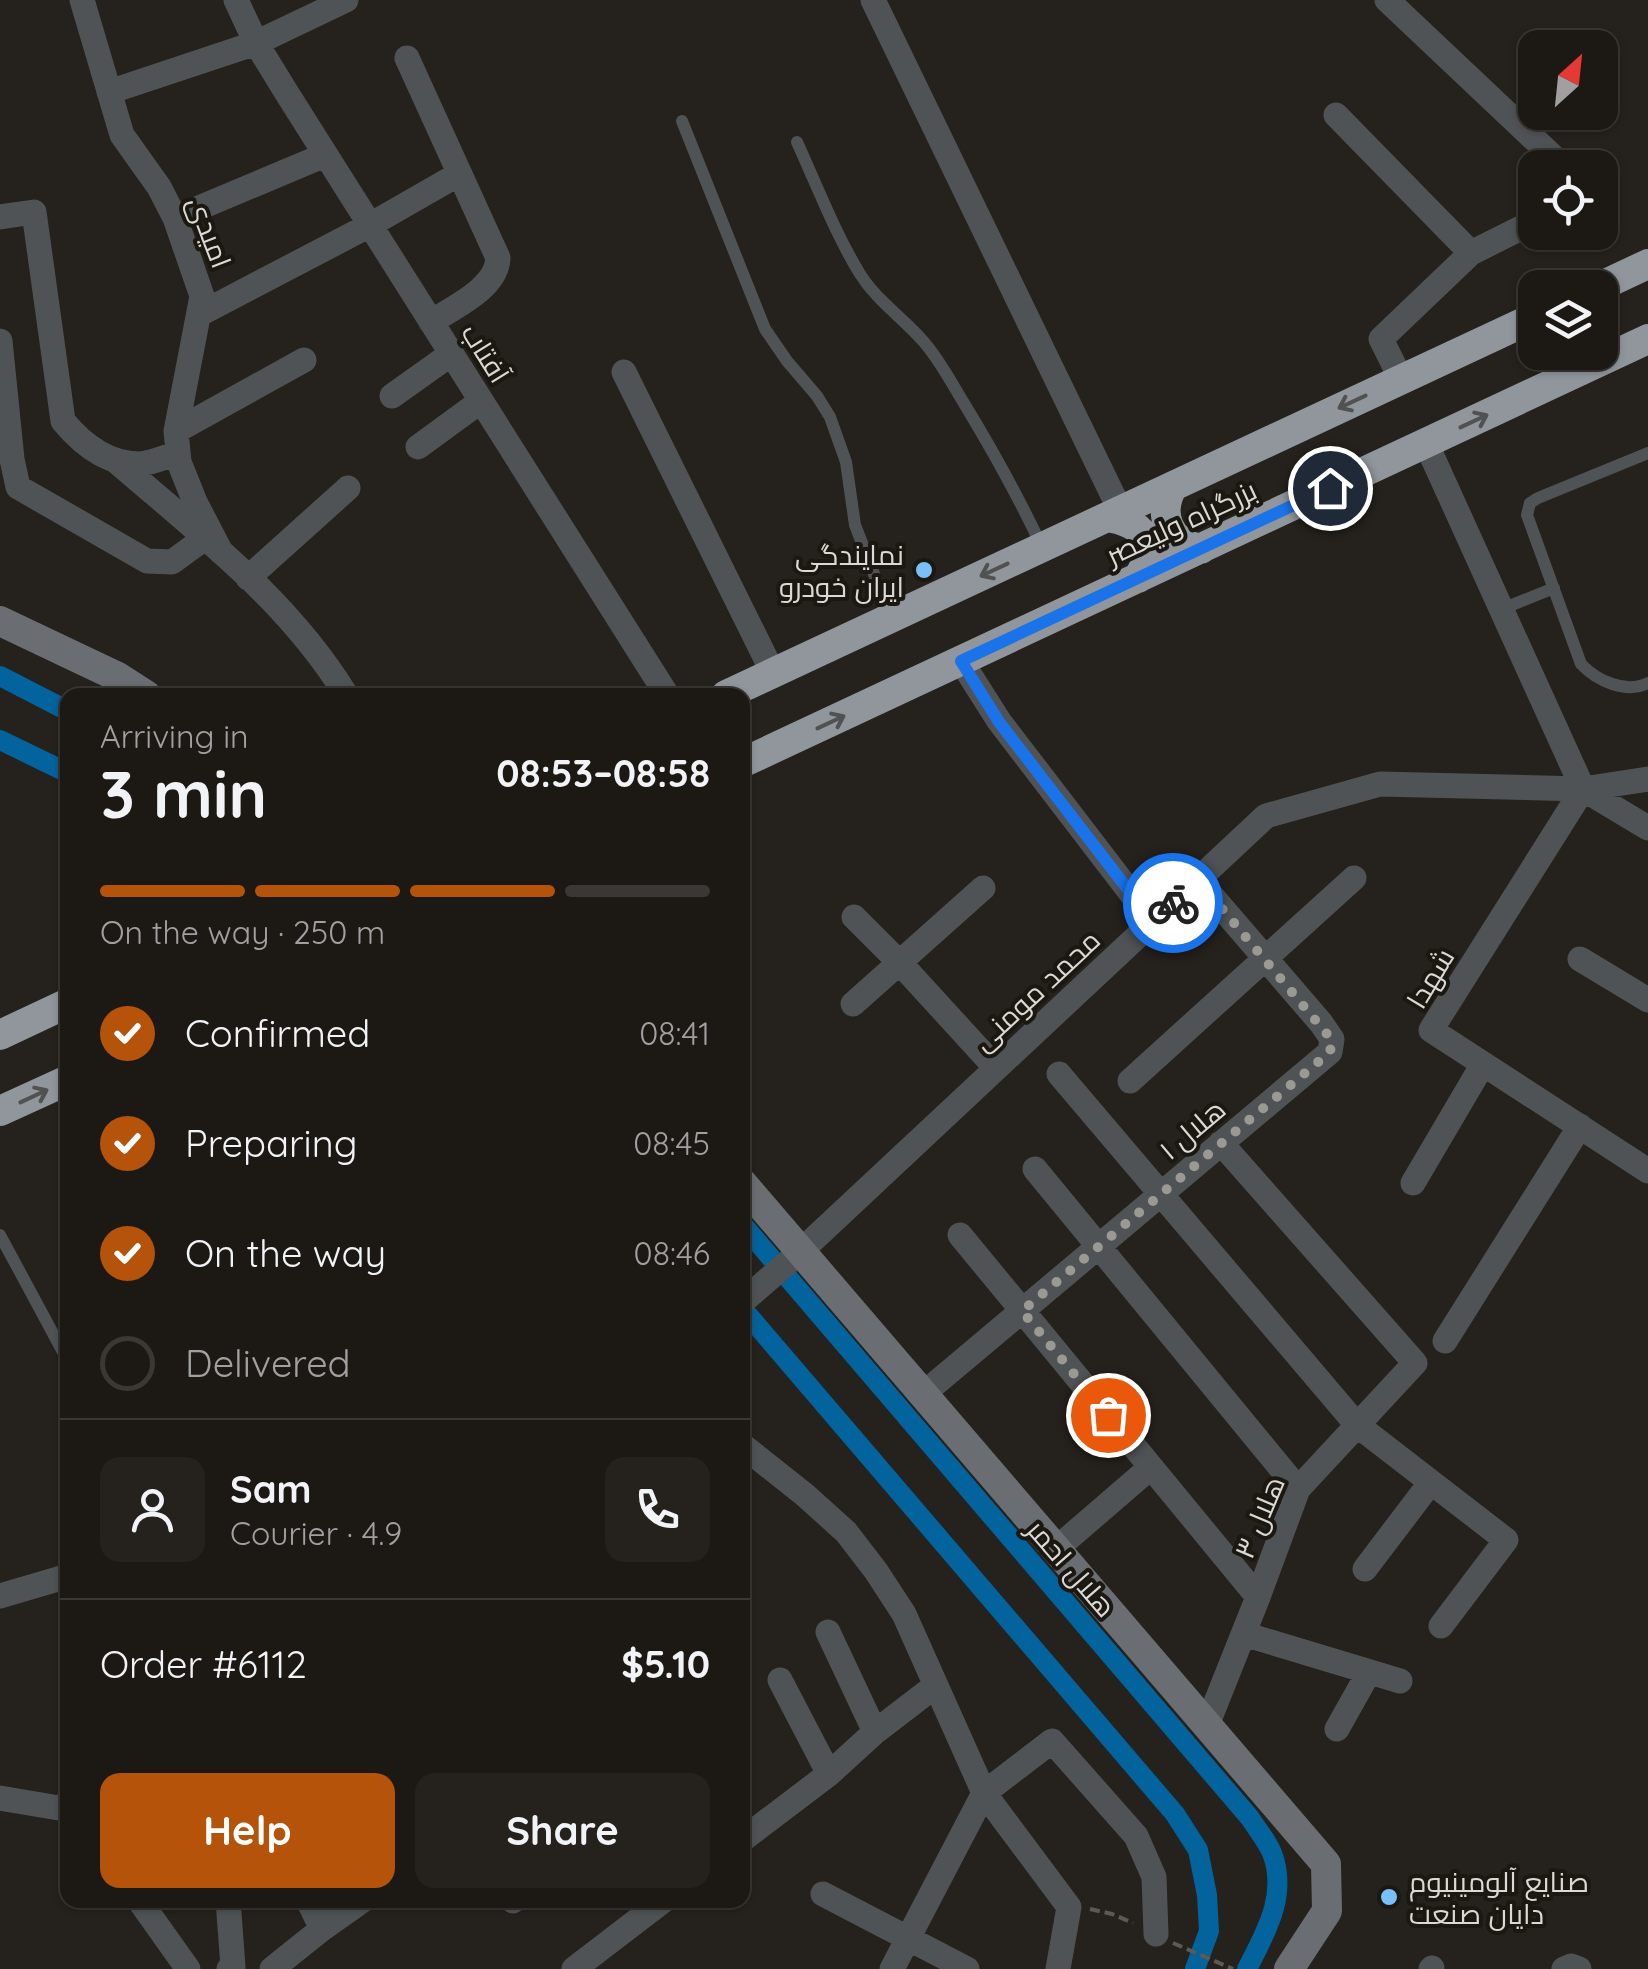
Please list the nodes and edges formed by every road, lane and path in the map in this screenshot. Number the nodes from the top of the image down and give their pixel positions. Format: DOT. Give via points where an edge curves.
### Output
graph roads {
  1 [pos="82,0"];
  2 [pos="236,0"];
  3 [pos="346,0"];
  4 [pos="873,0"];
  5 [pos="1386,0"];
  6 [pos="256,44"];
  7 [pos="407,58"];
  8 [pos="109,92"];
  9 [pos="1336,114"];
  10 [pos="682,121"];
  11 [pos="798,142"];
  12 [pos="1546,150"];
  13 [pos="325,154"];
  14 [pos="459,174"];
  15 [pos="0,216"];
  16 [pos="175,218"];
  17 [pos="370,225"];
  18 [pos="1518,229"];
  19 [pos="1471,252"];
  20 [pos="1648,264"];
  21 [pos="1618,278"];
  22 [pos="200,314"];
  23 [pos="431,322"];
  24 [pos="1518,324"];
  25 [pos="1648,339"];
  26 [pos="0,341"];
  27 [pos="451,354"];
  28 [pos="304,360"];
  29 [pos="624,372"];
  30 [pos="1401,380"];
  31 [pos="392,396"];
  32 [pos="481,402"];
  33 [pos="177,442"];
  34 [pos="1426,443"];
  35 [pos="418,447"];
  36 [pos="1648,453"];
  37 [pos="116,461"];
  38 [pos="1173,486"];
  39 [pos="348,488"];
  40 [pos="1114,514"];
  41 [pos="213,545"];
  42 [pos="1042,547"];
  43 [pos="1200,548"];
  44 [pos="248,578"];
  45 [pos="1138,578"];
  46 [pos="1554,588"];
  47 [pos="1502,609"];
  48 [pos="891,618"];
  49 [pos="0,621"];
  50 [pos="961,661"];
  51 [pos="773,673"];
  52 [pos="1648,683"];
  53 [pos="135,688"];
  54 [pos="342,688"];
  55 [pos="663,688"];
  56 [pos="741,688"];
  57 [pos="750,760"];
  58 [pos="1648,779"];
  59 [pos="1583,789"];
  60 [pos="1648,828"];
  61 [pos="1354,878"];
  62 [pos="1198,880"];
  63 [pos="983,888"];
  64 [pos="854,916"];
  65 [pos="1153,922"];
  66 [pos="1266,958"];
  67 [pos="1580,959"];
  68 [pos="900,963"];
  69 [pos="1648,1000"];
  70 [pos="853,1004"];
  71 [pos="60,1007"];
  72 [pos="0,1034"];
  73 [pos="1483,1064"];
  74 [pos="996,1068"];
  75 [pos="1059,1074"];
  76 [pos="1130,1081"];
  77 [pos="60,1084"];
  78 [pos="0,1112"];
  79 [pos="1580,1126"];
  80 [pos="1220,1144"];
  81 [pos="1035,1169"];
  82 [pos="1648,1170"];
  83 [pos="1413,1183"];
  84 [pos="750,1194"];
  85 [pos="1161,1194"];
  86 [pos="0,1235"];
  87 [pos="960,1236"];
  88 [pos="1099,1246"];
  89 [pos="796,1256"];
  90 [pos="750,1295"];
  91 [pos="1022,1311"];
  92 [pos="1445,1341"];
  93 [pos="60,1346"];
  94 [pos="923,1394"];
  95 [pos="1357,1425"];
  96 [pos="750,1451"];
  97 [pos="1151,1467"];
  98 [pos="1430,1482"];
  99 [pos="1298,1489"];
  100 [pos="1056,1549"];
  101 [pos="1364,1569"];
  102 [pos="60,1578"];
  103 [pos="0,1596"];
  104 [pos="1258,1598"];
  105 [pos="1441,1626"];
  106 [pos="828,1632"];
  107 [pos="1244,1634"];
  108 [pos="1369,1672"];
  109 [pos="780,1680"];
  110 [pos="1400,1681"];
  111 [pos="935,1686"];
  112 [pos="1207,1725"];
  113 [pos="1336,1729"];
  114 [pos="875,1732"];
  115 [pos="829,1774"];
  116 [pos="984,1793"];
  117 [pos="0,1798"];
  118 [pos="60,1808"];
  119 [pos="750,1834"];
  120 [pos="824,1894"];
  121 [pos="1068,1907"];
  122 [pos="145,1908"];
  123 [pos="228,1908"];
  124 [pos="312,1908"];
  125 [pos="352,1908"];
  126 [pos="654,1908"];
  127 [pos="322,1929"];
  128 [pos="908,1939"];
  129 [pos="1166,1939"];
  130 [pos="232,1968"];
  131 [pos="188,1969"];
  132 [pos="272,1969"];
  133 [pos="574,1969"];
  134 [pos="892,1969"];
  135 [pos="967,1969"];
  136 [pos="1058,1969"];
  137 [pos="1233,1969"];
  138 [pos="1290,1969"];
  139 [pos="1564,1969"];
  140 [pos="1578,1969"];
  1 -- 8 [label="street, امیدی"];
  2 -- 6 [label="street, آفتاب"];
  3 -- 6 [label="street"];
  4 -- 40 [label="street"];
  5 -- 12 [label="street"];
  6 -- 8 [label="street"];
  6 -- 13 [label="street, آفتاب"];
  7 -- 14 [label="street"];
  8 -- 16 [label="street, امیدی" via="122,135"];
  9 -- 19 [label="street"];
  10 -- 48 [label="lane" via="765,330 830,418 846,462 856,525"];
  11 -- 42 [label="lane" via="859,272 940,364"];
  13 -- 16 [label="street"];
  13 -- 17 [label="street, آفتاب"];
  14 -- 17 [label="street"];
  14 -- 23 [label="street" via="498,268 488,284"];
  15 -- 37 [label="street" via="34,212 63,422"];
  16 -- 22 [label="street, امیدی" via="202,296"];
  17 -- 22 [label="street"];
  17 -- 23 [label="street, آفتاب"];
  18 -- 19 [label="street"];
  19 -- 30 [label="street" via="1381,339"];
  20 -- 21 [label="highway"];
  22 -- 33 [label="street, امیدی"];
  23 -- 27 [label="street, آفتاب"];
  24 -- 30 [label="highway, بزرگراه ولیعصر"];
  34 -- 25 [label="highway, بزرگراه ولیعصر, one-way"];
  26 -- 41 [label="street" via="18,487 147,562 172,562"];
  27 -- 31 [label="street"];
  27 -- 32 [label="street, آفتاب"];
  28 -- 33 [label="street"];
  29 -- 51 [label="street"];
  30 -- 38 [label="highway, بزرگراه ولیعصر, one-way"];
  32 -- 35 [label="street"];
  32 -- 55 [label="street, آفتاب"];
  33 -- 37 [label="street" via="150,462"];
  33 -- 41 [label="street" via="178,462"];
  34 -- 43 [label="highway, بزرگراه ولیعصر"];
  34 -- 47 [label="street"];
  36 -- 46 [label="lane" via="1530,503 1527,515"];
  37 -- 41 [label="street"];
  38 -- 40 [label="highway, بزرگراه ولیعصر"];
  38 -- 43 [label="highway" via="1165,505 1173,534"];
  39 -- 44 [label="street"];
  40 -- 42 [label="highway, بزرگراه ولیعصر"];
  40 -- 45 [label="highway" via="1142,532 1148,560"];
  41 -- 44 [label="street"];
  42 -- 48 [label="highway, بزرگراه ولیعصر, one-way"];
  43 -- 45 [label="highway, بزرگراه ولیعصر"];
  44 -- 54 [label="street"];
  45 -- 50 [label="highway, بزرگراه ولیعصر"];
  46 -- 47 [label="lane"];
  46 -- 52 [label="lane" via="1581,664 1619,687"];
  47 -- 59 [label="street"];
  48 -- 51 [label="highway, بزرگراه ولیعصر"];
  49 -- 53 [label="main road"];
  57 -- 50 [label="highway, بزرگراه ولیعصر, one-way"];
  50 -- 65 [label="street" via="999,722"];
  51 -- 56 [label="highway, بزرگراه ولیعصر"];
  58 -- 59 [label="street, محمد مومنی"];
  59 -- 60 [label="street"];
  59 -- 62 [label="street, محمد مومنی" via="1380,784 1266,816"];
  59 -- 73 [label="street, شهدا" via="1431,1030"];
  61 -- 66 [label="street"];
  62 -- 65 [label="street, محمد مومنی"];
  62 -- 66 [label="street, هلال ۱"];
  63 -- 68 [label="street"];
  64 -- 68 [label="street"];
  65 -- 74 [label="street, محمد مومنی"];
  66 -- 76 [label="street"];
  66 -- 80 [label="street, هلال ۱" via="1332,1040 1330,1052"];
  67 -- 69 [label="street"];
  68 -- 70 [label="street"];
  68 -- 74 [label="street"];
  71 -- 72 [label="highway"];
  73 -- 79 [label="street, شهدا"];
  73 -- 83 [label="street"];
  74 -- 89 [label="street, محمد مومنی"];
  75 -- 85 [label="street"];
  78 -- 77 [label="highway, one-way"];
  79 -- 82 [label="street, شهدا"];
  79 -- 92 [label="street"];
  80 -- 85 [label="street, هلال ۱"];
  80 -- 95 [label="street, هلال ۳" via="1415,1363"];
  81 -- 88 [label="street"];
  84 -- 89 [label="main road, هلال احمر"];
  85 -- 88 [label="street, هلال ۱"];
  85 -- 95 [label="street"];
  86 -- 93 [label="lane"];
  87 -- 91 [label="street"];
  88 -- 91 [label="street, هلال ۱"];
  88 -- 99 [label="street"];
  89 -- 90 [label="street, محمد مومنی"];
  89 -- 94 [label="main road, هلال احمر"];
  91 -- 94 [label="street, هلال ۱"];
  91 -- 97 [label="street"];
  94 -- 100 [label="main road, هلال احمر"];
  95 -- 98 [label="street"];
  95 -- 99 [label="street, هلال ۳"];
  96 -- 111 [label="street" via="846,1532 904,1614"];
  97 -- 100 [label="street"];
  97 -- 104 [label="street"];
  98 -- 101 [label="street"];
  98 -- 105 [label="street" via="1506,1540"];
  99 -- 104 [label="street, هلال ۳"];
  100 -- 112 [label="main road, هلال احمر"];
  102 -- 103 [label="street"];
  104 -- 107 [label="street, هلال ۳"];
  106 -- 114 [label="street"];
  107 -- 108 [label="street"];
  107 -- 112 [label="street, هلال ۳"];
  108 -- 110 [label="street"];
  108 -- 113 [label="street"];
  109 -- 115 [label="street"];
  111 -- 114 [label="street"];
  111 -- 116 [label="street"];
  112 -- 138 [label="main road, هلال احمر" via="1326,1864 1327,1911"];
  114 -- 115 [label="street"];
  115 -- 119 [label="street"];
  116 -- 121 [label="street"];
  116 -- 128 [label="street"];
  116 -- 129 [label="street" via="1052,1741 1136,1836 1154,1878"];
  117 -- 118 [label="street"];
  120 -- 128 [label="street"];
  121 -- 129 [label="path" via="1112,1914"];
  121 -- 136 [label="street"];
  122 -- 131 [label="street"];
  123 -- 130 [label="street"];
  124 -- 127 [label="street"];
  125 -- 127 [label="street"];
  126 -- 133 [label="street"];
  127 -- 132 [label="street"];
  128 -- 134 [label="street"];
  128 -- 135 [label="street"];
  129 -- 137 [label="path"];
  139 -- 140 [label="street"];
}
